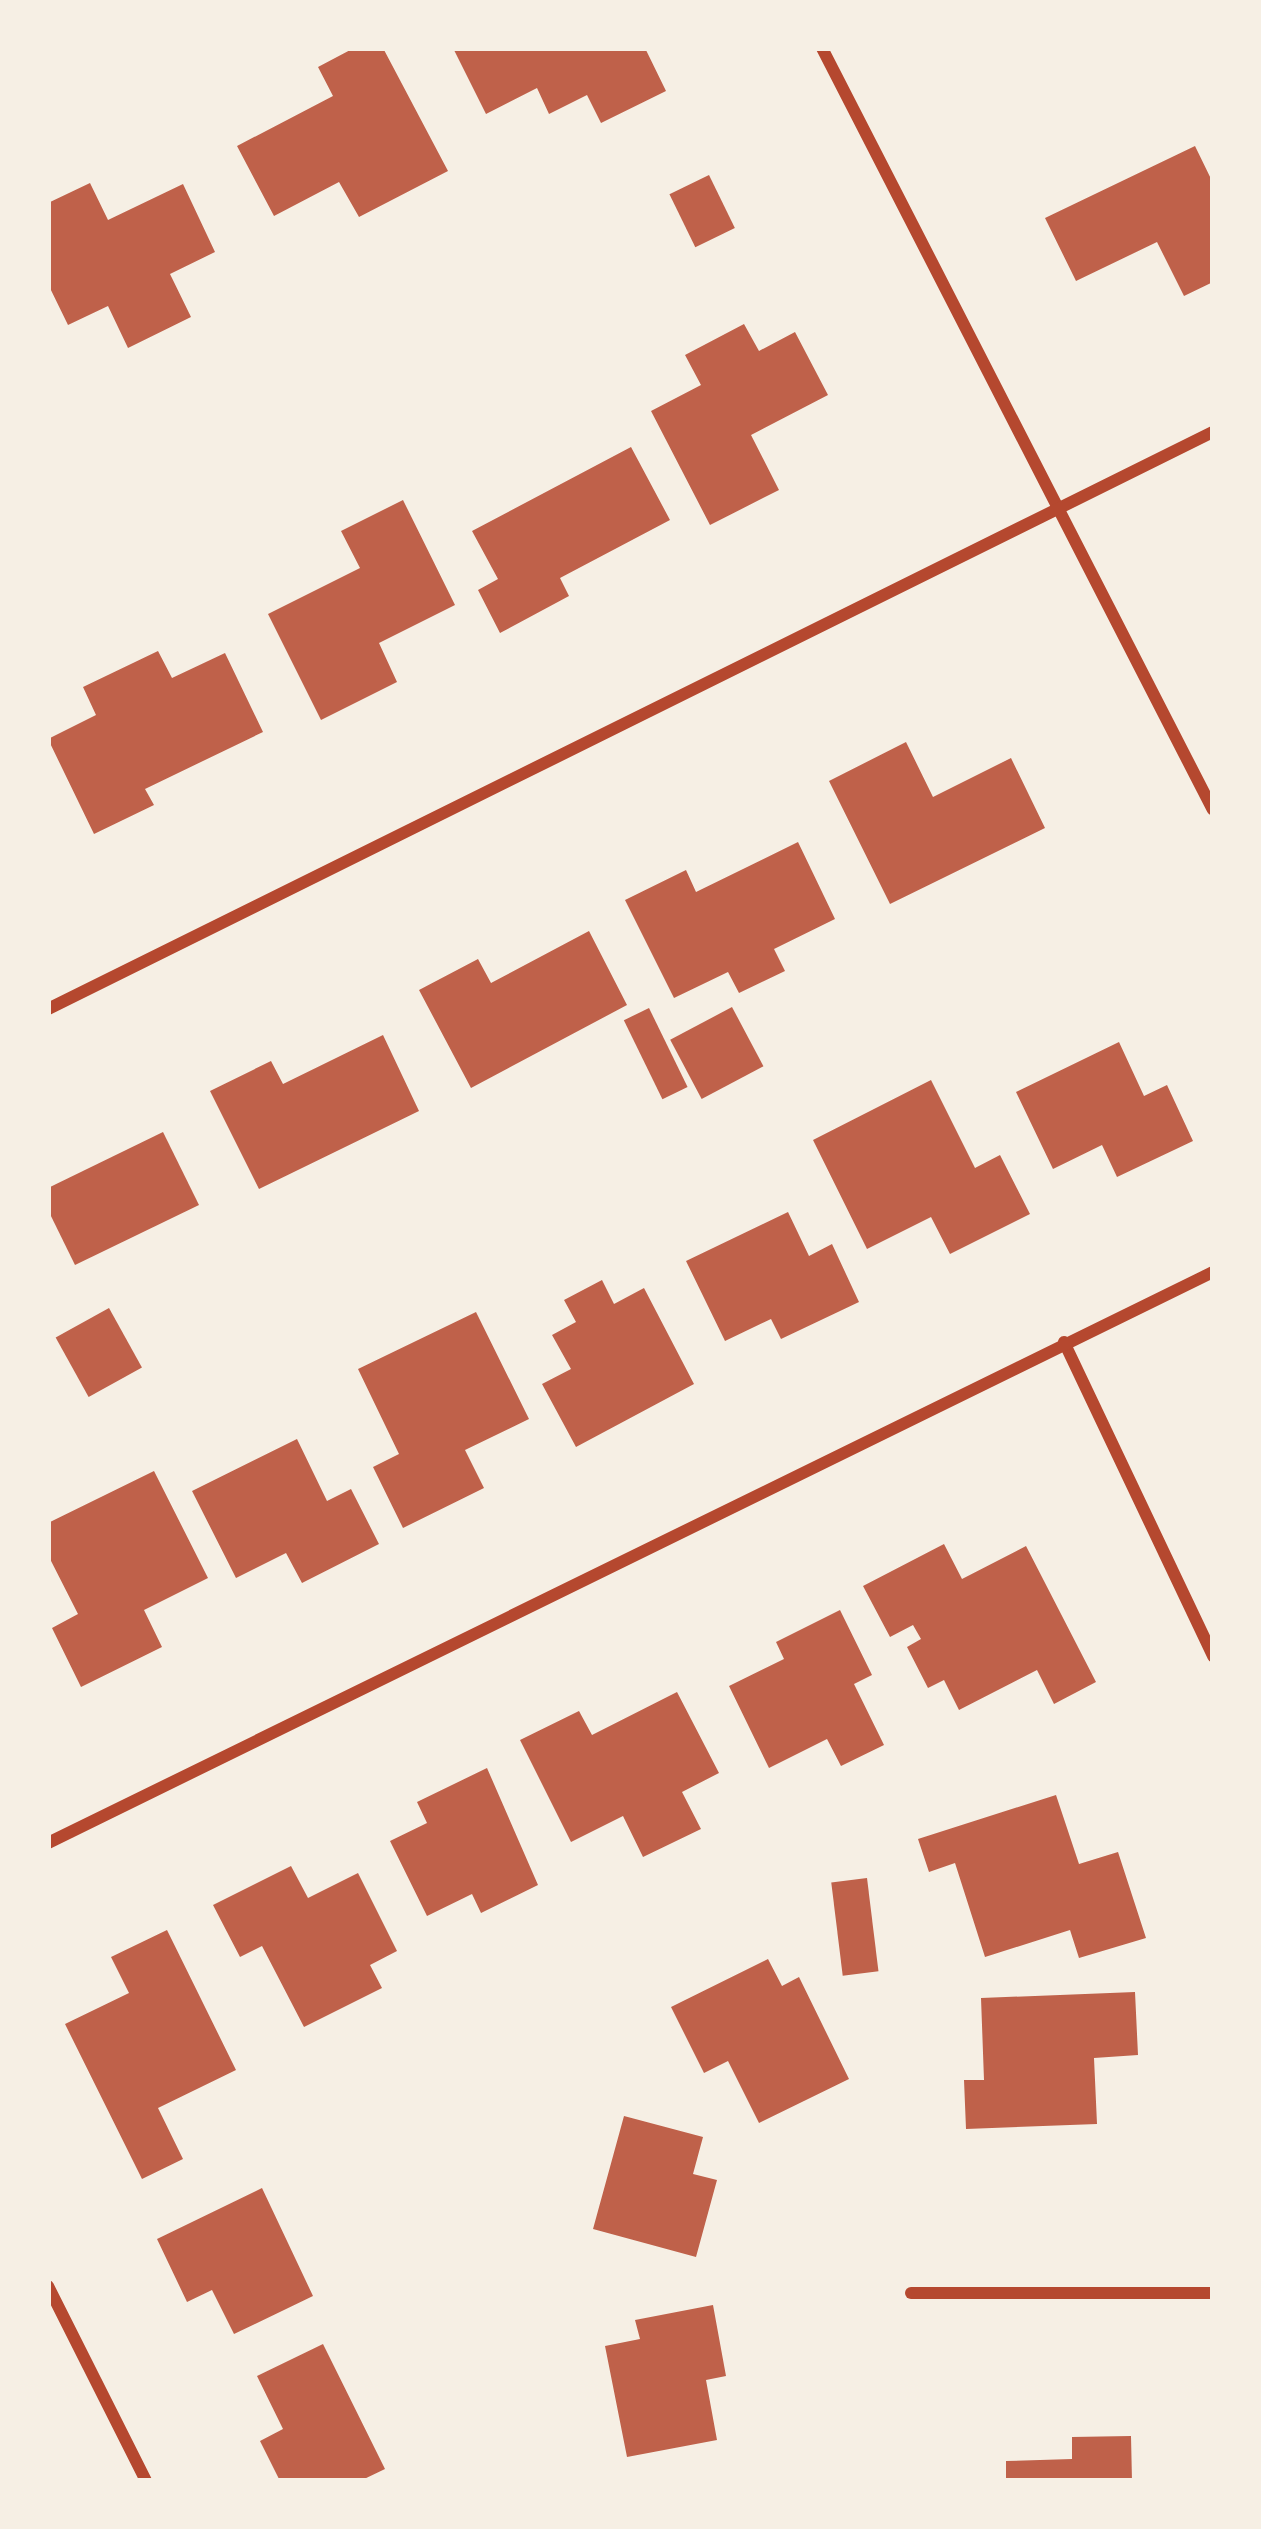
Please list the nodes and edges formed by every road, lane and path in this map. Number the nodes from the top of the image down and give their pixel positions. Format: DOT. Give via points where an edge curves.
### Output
graph roads {
  1 [pos="822,48"];
  2 [pos="1213,432"];
  3 [pos="1060,508"];
  4 [pos="1213,810"];
  5 [pos="48,1009"];
  6 [pos="1213,1272"];
  7 [pos="1064,1342"];
  8 [pos="1213,1656"];
  9 [pos="48,1843"];
  10 [pos="48,2286"];
  11 [pos="911,2293"];
  12 [pos="1213,2293"];
  13 [pos="146,2481"];
  1 -- 3 [label="street"];
  2 -- 3 [label="street"];
  3 -- 4 [label="street"];
  3 -- 5 [label="street"];
  6 -- 7 [label="street"];
  7 -- 8 [label="street"];
  7 -- 9 [label="street"];
  10 -- 13 [label="street"];
  11 -- 12 [label="street"];
}
